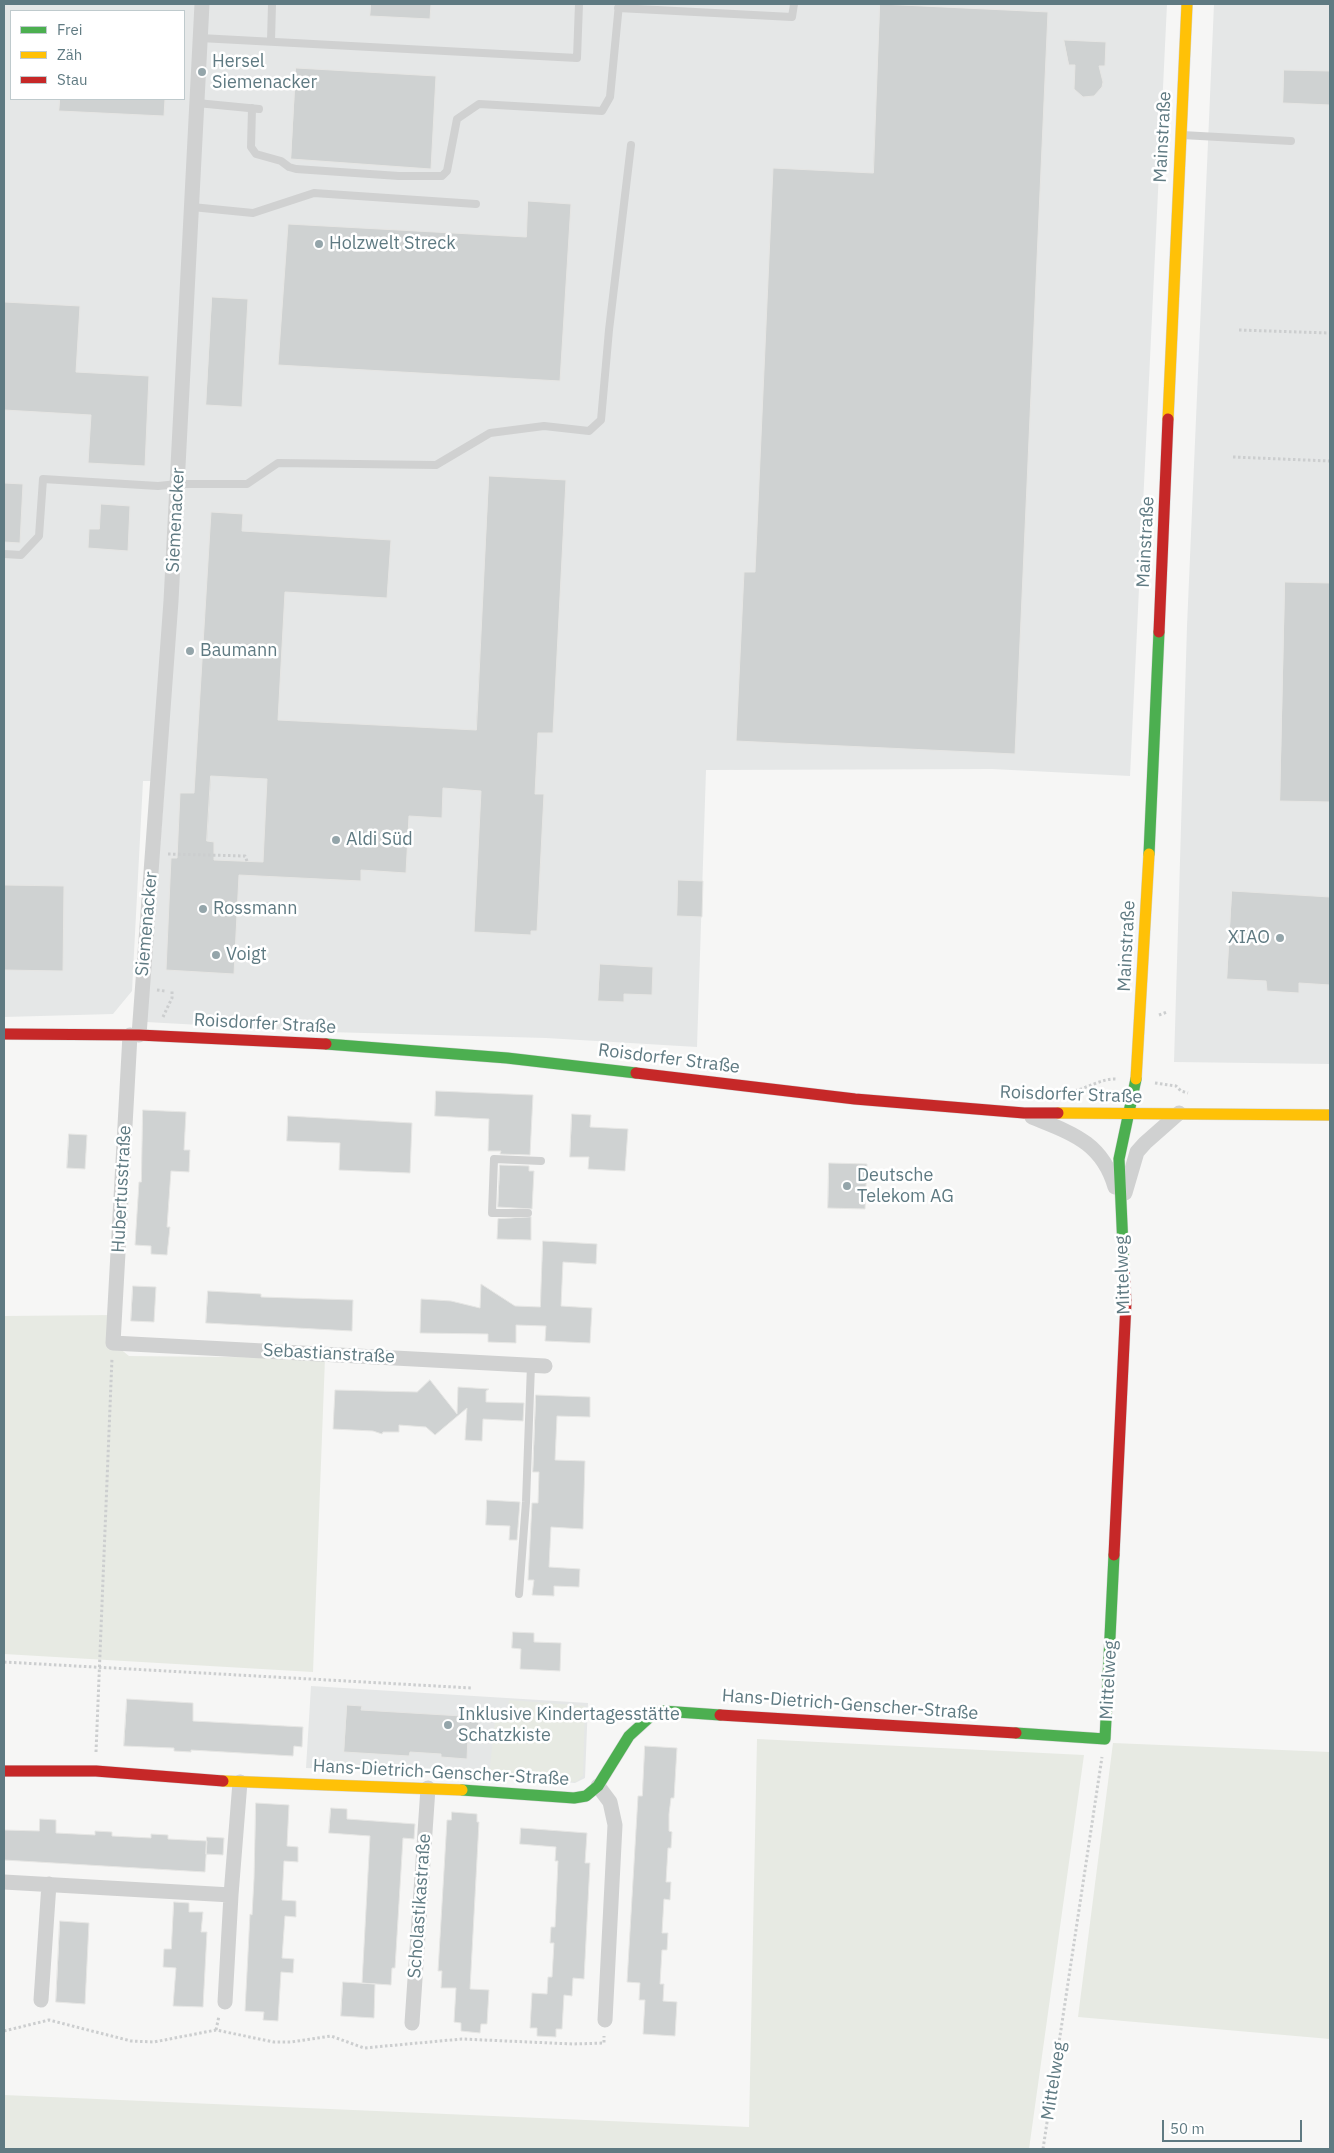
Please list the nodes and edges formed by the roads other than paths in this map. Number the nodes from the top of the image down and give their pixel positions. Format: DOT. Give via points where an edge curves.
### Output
graph roads {
  1 [pos="202,4"];
  2 [pos="272,4"];
  3 [pos="579,4"];
  4 [pos="794,4"];
  5 [pos="1187,4"];
  6 [pos="619,6"];
  7 [pos="200,38"];
  8 [pos="271,41"];
  9 [pos="197,103"];
  10 [pos="1180,135"];
  11 [pos="1291,141"];
  12 [pos="631,146"];
  13 [pos="476,204"];
  14 [pos="192,207"];
  15 [pos="178,484"];
  16 [pos="4,554"];
  17 [pos="4,1034"];
  18 [pos="134,1035"];
  19 [pos="1136,1081"];
  20 [pos="1024,1113"];
  21 [pos="1179,1114"];
  22 [pos="1130,1115"];
  23 [pos="1330,1115"];
  24 [pos="541,1161"];
  25 [pos="1120,1206"];
  26 [pos="528,1213"];
  27 [pos="113,1343"];
  28 [pos="538,1366"];
  29 [pos="519,1594"];
  30 [pos="1105,1739"];
  31 [pos="4,1771"];
  32 [pos="240,1782"];
  33 [pos="598,1786"];
  34 [pos="428,1788"];
  35 [pos="4,1882"];
  36 [pos="49,1884"];
  37 [pos="231,1895"];
  38 [pos="41,2000"];
  39 [pos="225,2002"];
  40 [pos="605,2020"];
  41 [pos="412,2023"];
  1 -- 7 [label="street, Siemenacker"];
  2 -- 8 [label="lane"];
  3 -- 8 [label="lane" via="577,58"];
  4 -- 6 [label="lane" via="792,17"];
  5 -- 10 [label="street, Mainstraße"];
  6 -- 9 [label="lane" via="610,97 602,111 479,104 457,119 447,171 442,176 399,176 288,167 281,161 256,154 251,147 255,108"];
  7 -- 8 [label="lane"];
  7 -- 9 [label="street, Siemenacker"];
  9 -- 14 [label="street, Siemenacker"];
  10 -- 11 [label="lane"];
  10 -- 19 [label="street, Mainstraße" via="1154,762"];
  12 -- 15 [label="lane" via="601,420 589,431 544,426 490,432 436,465 278,463 247,484"];
  13 -- 14 [label="lane" via="314,193 253,213"];
  14 -- 15 [label="street, Siemenacker"];
  15 -- 16 [label="lane" via="158,486 43,479 39,536 21,555"];
  15 -- 18 [label="street, Siemenacker" via="153,854"];
  17 -- 18 [label="street, Roisdorfer Straße"];
  18 -- 20 [label="street, Roisdorfer Straße" via="282,1041 507,1058 855,1098"];
  18 -- 27 [label="street, Hubertusstraße"];
  19 -- 22 [label="street, Mittelweg"];
  20 -- 22 [label="street, Roisdorfer Straße"];
  20 -- 25 [label="street, Mittelweg" via="1076,1135 1091,1146 1111,1173"];
  21 -- 22 [label="street, Roisdorfer Straße"];
  21 -- 23 [label="street, Roisdorfer Straße"];
  21 -- 25 [label="street, Mittelweg" via="1137,1152"];
  22 -- 25 [label="street, Mittelweg" via="1119,1159"];
  24 -- 26 [label="lane" via="494,1159 492,1213"];
  25 -- 30 [label="street, Mittelweg" via="1126,1302"];
  27 -- 28 [label="street, Sebastianstraße"];
  28 -- 29 [label="lane"];
  30 -- 33 [label="street, Hans-Dietrich-Genscher-Straße" via="664,1711 652,1715 629,1736"];
  31 -- 32 [label="street, Hans-Dietrich-Genscher-Straße" via="96,1771"];
  32 -- 34 [label="street, Hans-Dietrich-Genscher-Straße"];
  32 -- 37 [label="street"];
  33 -- 34 [label="street, Hans-Dietrich-Genscher-Straße" via="586,1796 574,1798"];
  33 -- 40 [label="street" via="610,1802 614,1825"];
  34 -- 41 [label="street, Scholastikastraße"];
  35 -- 36 [label="street"];
  36 -- 37 [label="street"];
  36 -- 38 [label="street"];
  37 -- 39 [label="street"];
}
